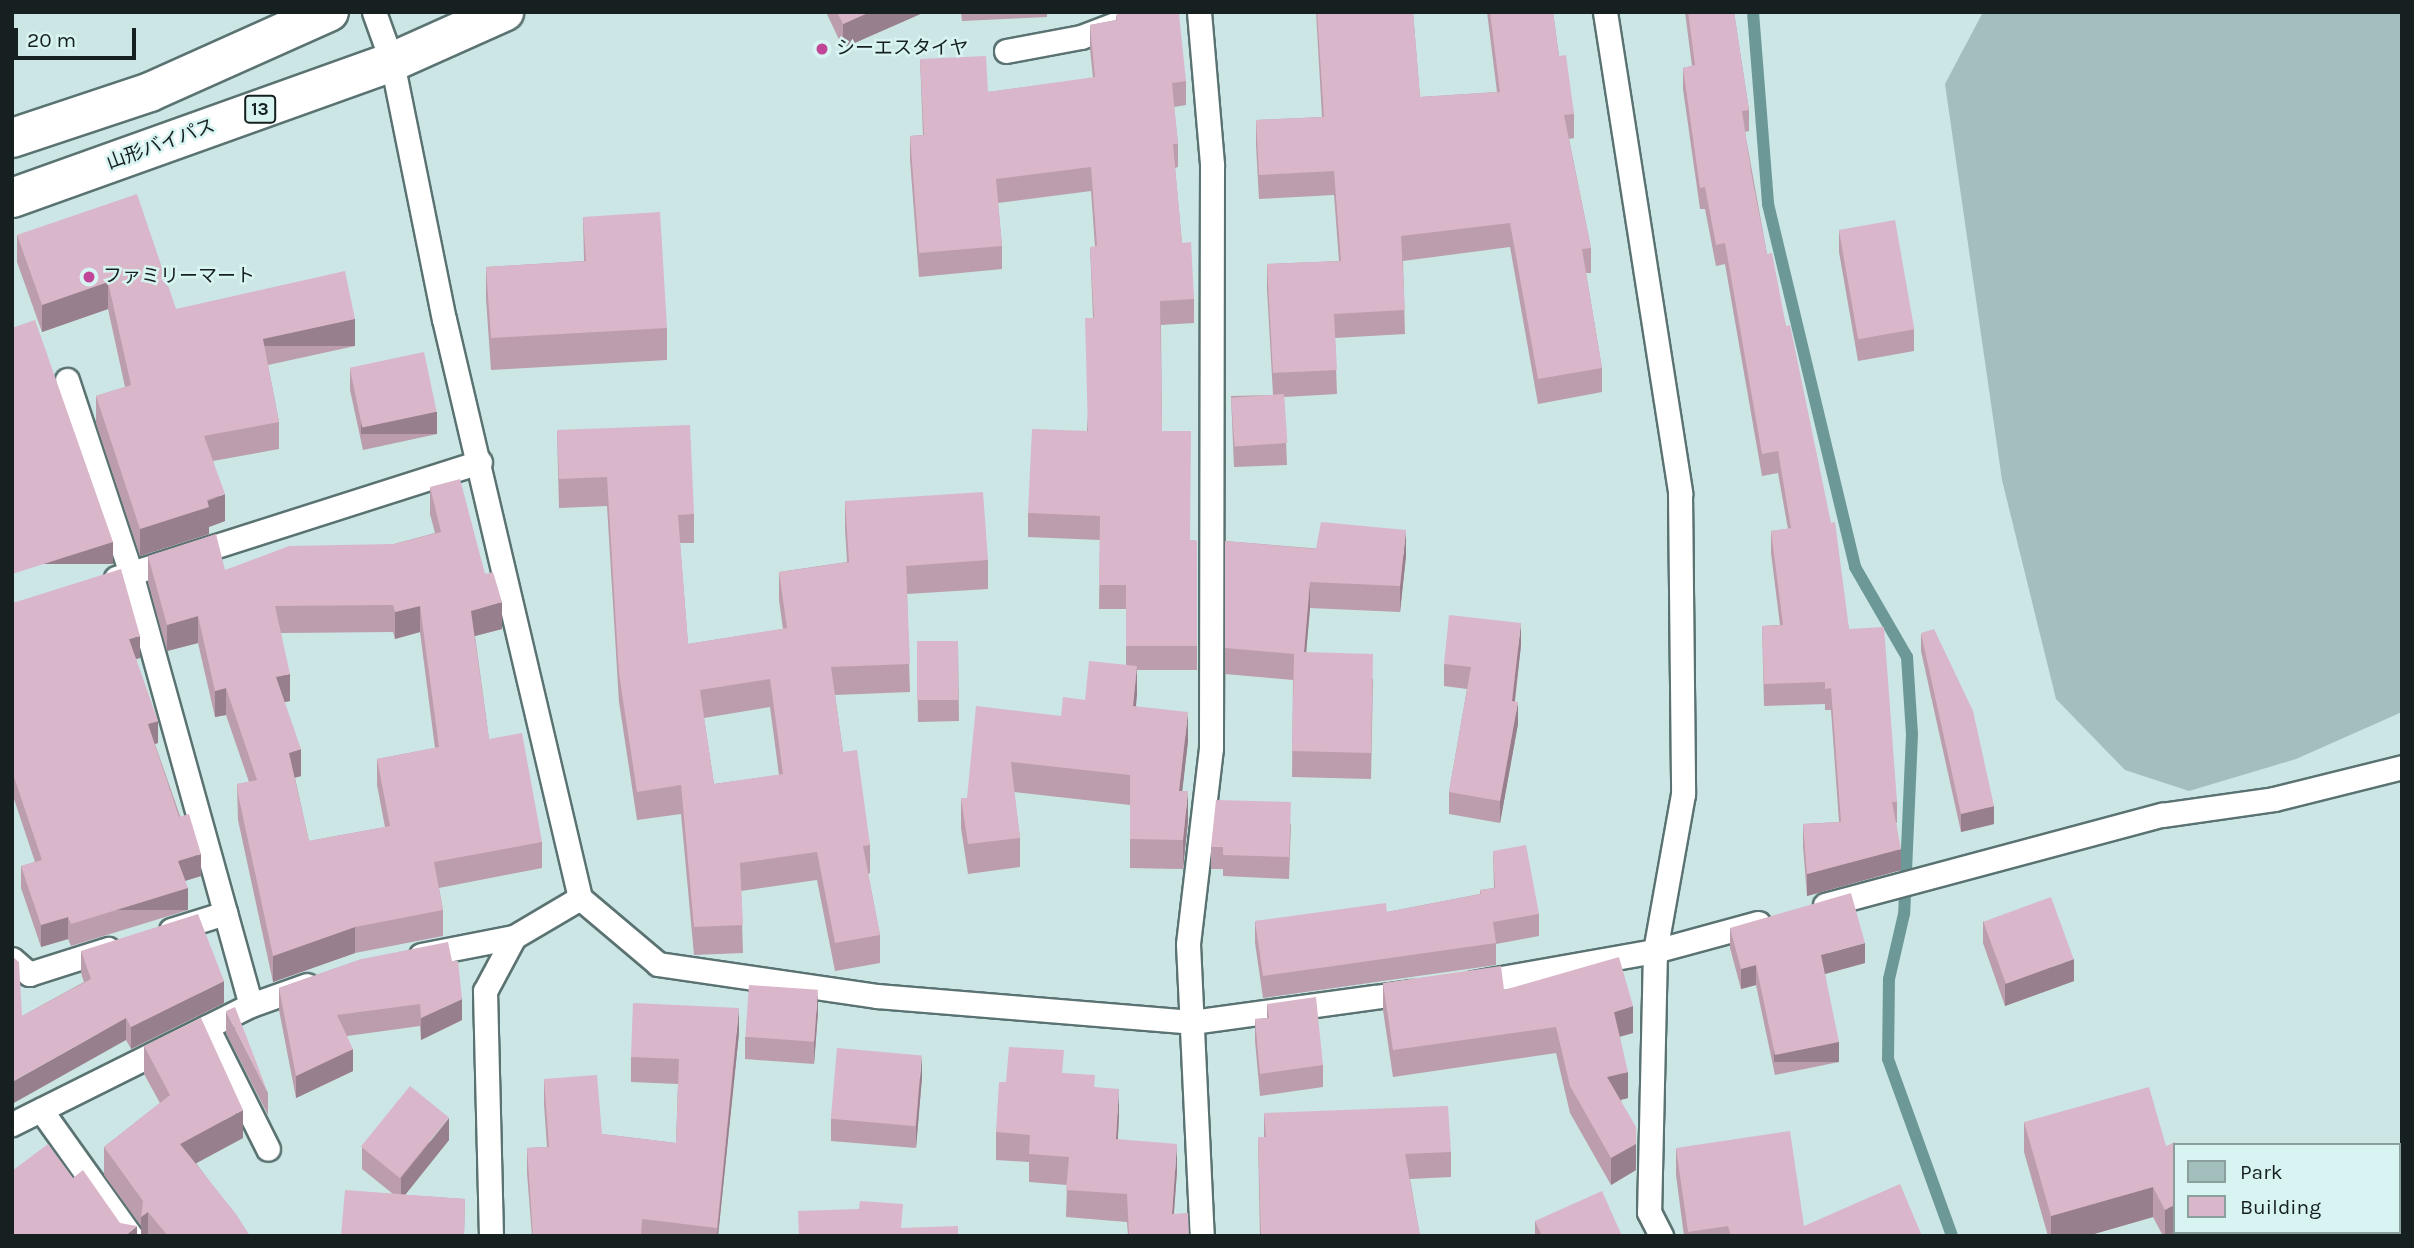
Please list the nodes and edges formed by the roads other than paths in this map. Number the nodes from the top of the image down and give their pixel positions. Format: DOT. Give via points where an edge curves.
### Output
graph roads {
  1 [pos="329,12"];
  2 [pos="374,12"];
  3 [pos="503,12"];
  4 [pos="1146,12"];
  5 [pos="1199,12"];
  6 [pos="1605,12"];
  7 [pos="1006,51"];
  8 [pos="392,62"];
  9 [pos="12,138"];
  10 [pos="12,198"];
  11 [pos="67,380"];
  12 [pos="480,462"];
  13 [pos="131,573"];
  14 [pos="91,586"];
  15 [pos="2402,767"];
  16 [pos="580,898"];
  17 [pos="1801,911"];
  18 [pos="225,913"];
  19 [pos="1775,919"];
  20 [pos="514,937"];
  21 [pos="1655,951"];
  22 [pos="12,959"];
  23 [pos="397,960"];
  24 [pos="335,975"];
  25 [pos="251,1005"];
  26 [pos="1192,1023"];
  27 [pos="207,1027"];
  28 [pos="41,1110"];
  29 [pos="12,1124"];
  30 [pos="268,1149"];
  31 [pos="131,1236"];
  32 [pos="491,1236"];
  33 [pos="1202,1236"];
  34 [pos="1661,1236"];
  1 -- 9 [label="highway" via="150,92"];
  2 -- 8 [label="lane"];
  3 -- 8 [label="highway, 山形バイパス / 13"];
  4 -- 7 [label="lane" via="1081,37"];
  5 -- 26 [label="lane" via="1212,166 1211,734 1188,944"];
  6 -- 21 [label="lane" via="1680,493 1683,794"];
  8 -- 10 [label="highway, 山形バイパス / 13"];
  8 -- 12 [label="lane" via="444,319"];
  11 -- 13 [label="lane"];
  12 -- 13 [label="lane"];
  12 -- 16 [label="lane"];
  13 -- 14 [label="lane"];
  13 -- 18 [label="lane"];
  15 -- 17 [label="lane" via="2274,799 2162,815"];
  16 -- 20 [label="lane"];
  16 -- 26 [label="lane" via="658,964 877,996"];
  18 -- 22 [label="lane" via="29,974"];
  18 -- 25 [label="lane"];
  19 -- 21 [label="lane"];
  20 -- 23 [label="lane"];
  20 -- 32 [label="lane" via="485,991"];
  21 -- 26 [label="lane"];
  21 -- 34 [label="lane" via="1649,1212"];
  24 -- 25 [label="lane"];
  25 -- 27 [label="lane"];
  26 -- 33 [label="lane"];
  27 -- 28 [label="lane"];
  27 -- 30 [label="lane"];
  28 -- 29 [label="lane"];
  28 -- 31 [label="lane"];
}
